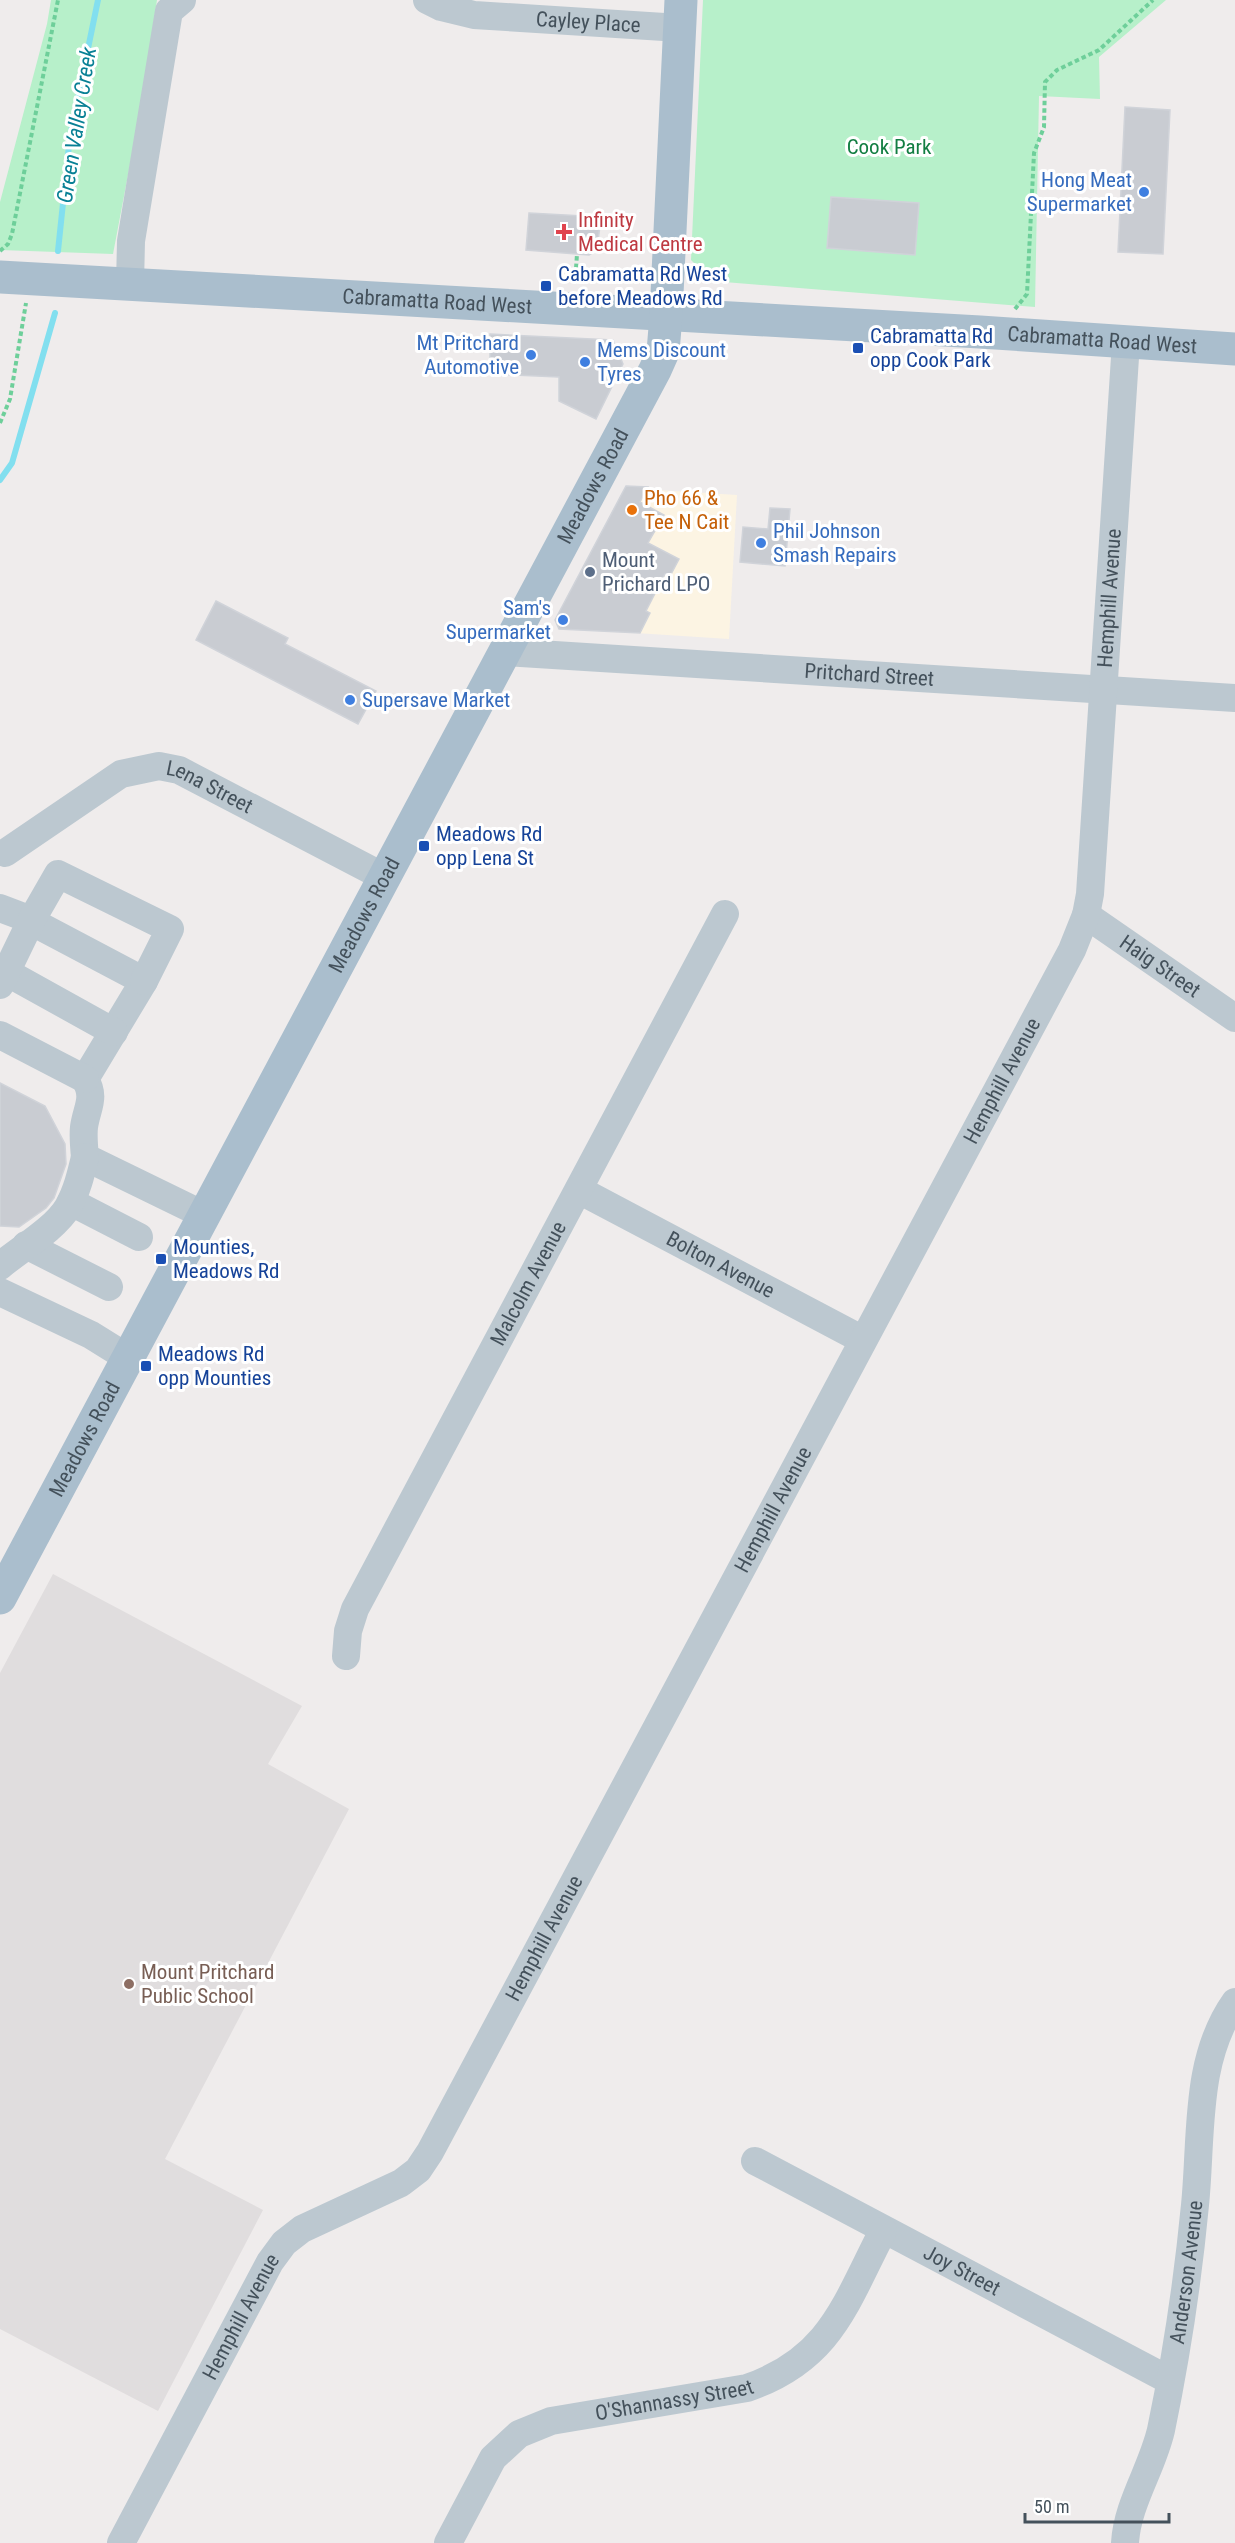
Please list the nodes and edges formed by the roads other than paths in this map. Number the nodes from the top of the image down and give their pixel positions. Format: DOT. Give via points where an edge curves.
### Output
graph roads {
  1 [pos="182,0"];
  2 [pos="427,0"];
  3 [pos="681,14"];
  4 [pos="1,264"];
  5 [pos="130,284"];
  6 [pos="666,315"];
  7 [pos="1126,342"];
  8 [pos="1235,349"];
  9 [pos="506,652"];
  10 [pos="1103,691"];
  11 [pos="1235,698"];
  12 [pos="5,853"];
  13 [pos="384,877"];
  14 [pos="0,908"];
  15 [pos="725,914"];
  16 [pos="1086,915"];
  17 [pos="31,921"];
  18 [pos="3,979"];
  19 [pos="144,981"];
  20 [pos="1235,1018"];
  21 [pos="114,1032"];
  22 [pos="0,1035"];
  23 [pos="85,1079"];
  24 [pos="85,1157"];
  25 [pos="579,1190"];
  26 [pos="70,1202"];
  27 [pos="204,1215"];
  28 [pos="139,1237"];
  29 [pos="26,1245"];
  30 [pos="0,1272"];
  31 [pos="109,1287"];
  32 [pos="863,1340"];
  33 [pos="128,1358"];
  34 [pos="0,1598"];
  35 [pos="346,1656"];
  36 [pos="1235,2001"];
  37 [pos="755,2161"];
  38 [pos="883,2231"];
  39 [pos="1169,2380"];
  40 [pos="121,2543"];
  41 [pos="448,2543"];
  42 [pos="1125,2543"];
  1 -- 5 [label="street" via="169,11 131,241"];
  2 -- 3 [label="street, Cayley Place" via="474,15"];
  3 -- 6 [label="main road, Meadows Road"];
  4 -- 5 [label="main road, Cabramatta Road West"];
  5 -- 6 [label="main road, Cabramatta Road West"];
  6 -- 7 [label="main road, Cabramatta Road West"];
  6 -- 9 [label="main road, Meadows Road" via="663,352 655,370"];
  7 -- 8 [label="main road, Cabramatta Road West"];
  7 -- 10 [label="street, Hemphill Avenue"];
  9 -- 10 [label="street, Pritchard Street"];
  9 -- 13 [label="main road, Meadows Road"];
  10 -- 11 [label="street, Pritchard Street"];
  10 -- 16 [label="street, Hemphill Avenue"];
  12 -- 13 [label="street, Lena Street" via="121,774 159,766 179,770"];
  13 -- 27 [label="main road, Meadows Road"];
  14 -- 17 [label="street"];
  15 -- 25 [label="street, Malcolm Avenue"];
  16 -- 20 [label="street, Haig Street"];
  16 -- 32 [label="street, Hemphill Avenue" via="1072,950"];
  17 -- 18 [label="street"];
  17 -- 19 [label="street"];
  17 -- 19 [label="street" via="58,874 170,928"];
  18 -- 21 [label="street"];
  19 -- 21 [label="street"];
  21 -- 23 [label="street"];
  22 -- 23 [label="street"];
  23 -- 24 [label="street" via="90,1088 90,1107 84,1125"];
  24 -- 26 [label="street"];
  24 -- 27 [label="street"];
  25 -- 32 [label="street, Bolton Avenue"];
  25 -- 35 [label="street, Malcolm Avenue" via="355,1609"];
  26 -- 28 [label="street"];
  26 -- 29 [label="street" via="55,1222"];
  27 -- 33 [label="main road, Meadows Road"];
  29 -- 30 [label="street"];
  29 -- 31 [label="street"];
  30 -- 33 [label="street"];
  32 -- 40 [label="street, Hemphill Avenue" via="430,2152 418,2170 401,2183 320,2218 284,2243 270,2262"];
  33 -- 34 [label="main road, Meadows Road"];
  36 -- 39 [label="street, Anderson Avenue" via="1218,2031 1209,2058 1196,2205"];
  37 -- 38 [label="street, Joy Street"];
  38 -- 39 [label="street, Joy Street"];
  38 -- 41 [label="street, O'Shannassy Street" via="835,2325 797,2365 747,2388 552,2421 519,2434 493,2458"];
  39 -- 42 [label="street, Anderson Avenue" via="1160,2432 1131,2513"];
}
